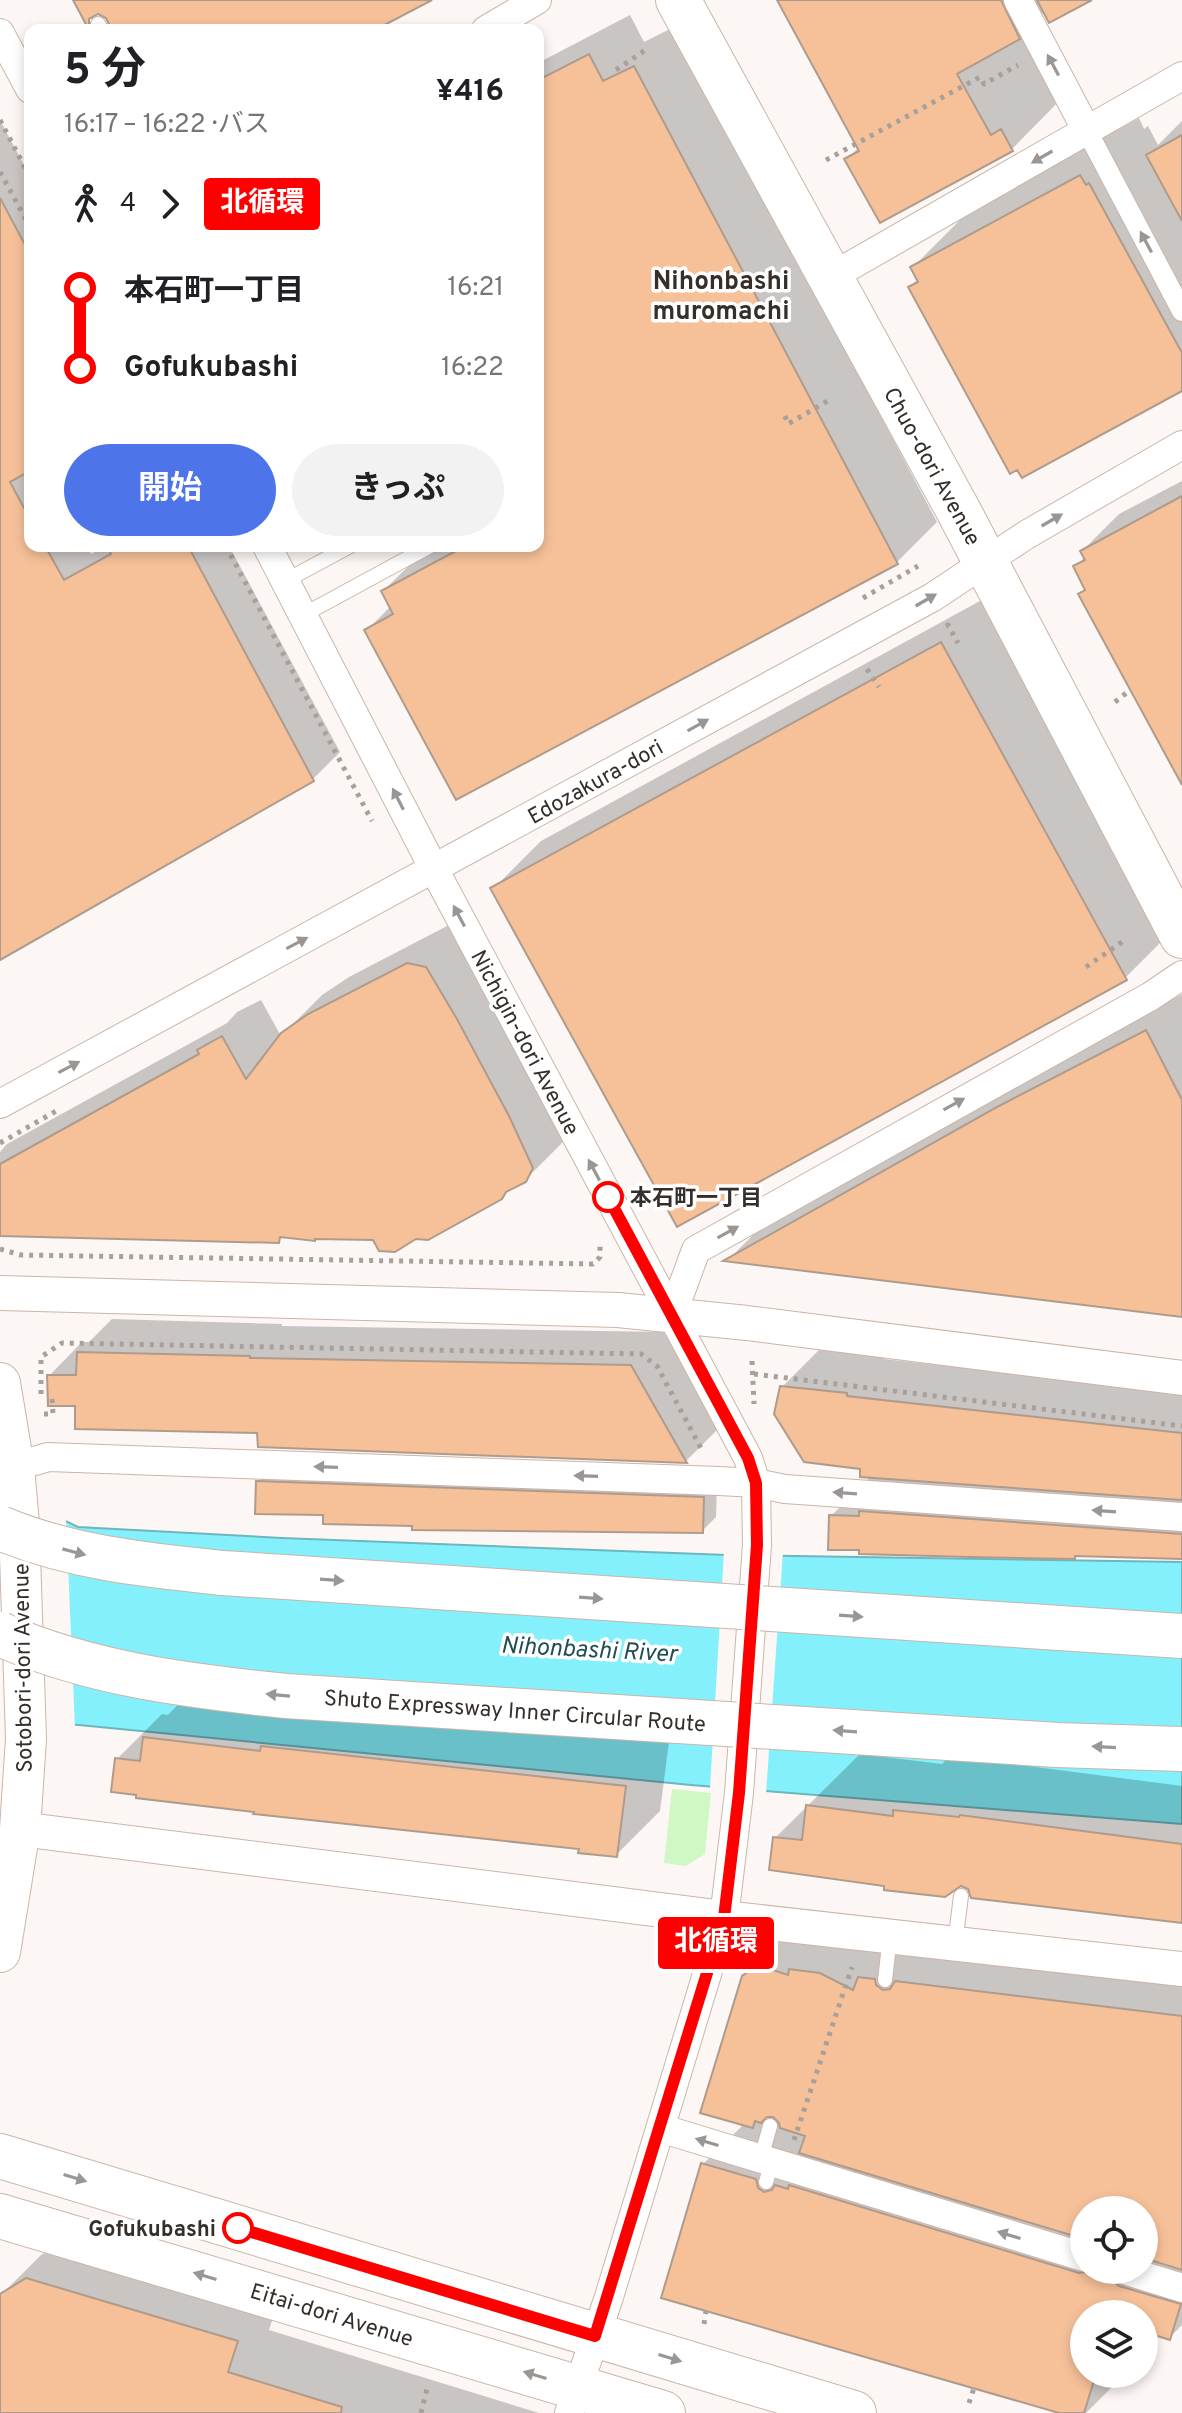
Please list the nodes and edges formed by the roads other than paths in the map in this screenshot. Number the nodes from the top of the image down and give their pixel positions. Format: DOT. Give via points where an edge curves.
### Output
graph roads {
  1 [pos="537,0"];
  2 [pos="678,0"];
  3 [pos="1018,0"];
  4 [pos="496,24"];
  5 [pos="1,35"];
  6 [pos="1182,76"];
  7 [pos="24,78"];
  8 [pos="1087,131"];
  9 [pos="829,278"];
  10 [pos="1182,311"];
  11 [pos="1182,445"];
  12 [pos="270,552"];
  13 [pos="339,552"];
  14 [pos="419,552"];
  15 [pos="986,562"];
  16 [pos="285,581"];
  17 [pos="303,615"];
  18 [pos="434,869"];
  19 [pos="1182,936"];
  20 [pos="1182,975"];
  21 [pos="0,1104"];
  22 [pos="0,1293"];
  23 [pos="672,1315"];
  24 [pos="1182,1378"];
  25 [pos="0,1383"];
  26 [pos="31,1462"];
  27 [pos="756,1483"];
  28 [pos="1182,1517"];
  29 [pos="0,1528"];
  30 [pos="0,1634"];
  31 [pos="1182,1636"];
  32 [pos="1182,1749"];
  33 [pos="20,1829"];
  34 [pos="961,1896"];
  35 [pos="724,1918"];
  36 [pos="890,1936"];
  37 [pos="955,1944"];
  38 [pos="0,1952"];
  39 [pos="1182,1969"];
  40 [pos="885,1980"];
  41 [pos="770,2126"];
  42 [pos="660,2128"];
  43 [pos="0,2156"];
  44 [pos="771,2167"];
  45 [pos="0,2216"];
  46 [pos="1070,2251"];
  47 [pos="1158,2281"];
  48 [pos="1182,2288"];
  49 [pos="595,2336"];
  50 [pos="573,2400"];
  51 [pos="663,2413"];
  52 [pos="854,2413"];
  1 -- 4 [label="street"];
  2 -- 9 [label="highway, Chuo-dori Avenue"];
  8 -- 3 [label="street, one-way"];
  5 -- 7 [label="street"];
  6 -- 8 [label="street"];
  8 -- 9 [label="street, one-way"];
  10 -- 8 [label="street, one-way"];
  9 -- 15 [label="highway, Chuo-dori Avenue"];
  15 -- 11 [label="street, Edozakura-dori, one-way"];
  12 -- 16 [label="street, Nichigin-dori Avenue"];
  13 -- 16 [label="lane"];
  14 -- 17 [label="lane"];
  18 -- 15 [label="street, Edozakura-dori, one-way" via="933,597"];
  15 -- 19 [label="highway, Chuo-dori Avenue"];
  16 -- 17 [label="street, Nichigin-dori Avenue"];
  18 -- 17 [label="street, Nichigin-dori Avenue, one-way"];
  21 -- 18 [label="street, Edozakura-dori, one-way"];
  23 -- 18 [label="street, Nichigin-dori Avenue, one-way"];
  23 -- 20 [label="street, one-way" via="696,1250"];
  22 -- 23 [label="street"];
  23 -- 24 [label="street"];
  23 -- 27 [label="street, Nichigin-dori Avenue" via="748,1458"];
  25 -- 26 [label="main road, Sotobori-dori Avenue"];
  27 -- 26 [label="street, one-way"];
  26 -- 33 [label="main road, Sotobori-dori Avenue, bridge" via="19,1524 26,1739"];
  28 -- 27 [label="street, one-way"];
  27 -- 35 [label="street, Nichigin-dori Avenue, bridge" via="757,1545 739,1793"];
  29 -- 31 [label="highway, one-way, bridge" via="77,1554 223,1573"];
  32 -- 30 [label="highway, Shuto Expressway Inner Circular Route, one-way, bridge" via="212,1689 51,1653"];
  33 -- 35 [label="street"];
  33 -- 38 [label="main road, Sotobori-dori Avenue"];
  34 -- 37 [label="lane"];
  35 -- 36 [label="street"];
  35 -- 42 [label="street, Nichigin-dori Avenue"];
  36 -- 37 [label="street"];
  36 -- 40 [label="lane"];
  37 -- 39 [label="street"];
  41 -- 44 [label="lane"];
  44 -- 42 [label="street, one-way"];
  42 -- 49 [label="street, Nichigin-dori Avenue"];
  43 -- 49 [label="highway, one-way"];
  46 -- 44 [label="street, one-way" via="1045,2239 883,2203"];
  50 -- 45 [label="highway, Eitai-dori Avenue, one-way"];
  47 -- 48 [label="street"];
  49 -- 50 [label="street, Nichigin-dori Avenue"];
  49 -- 52 [label="highway, one-way"];
  50 -- 51 [label="highway, Eitai-dori Avenue"];
}
